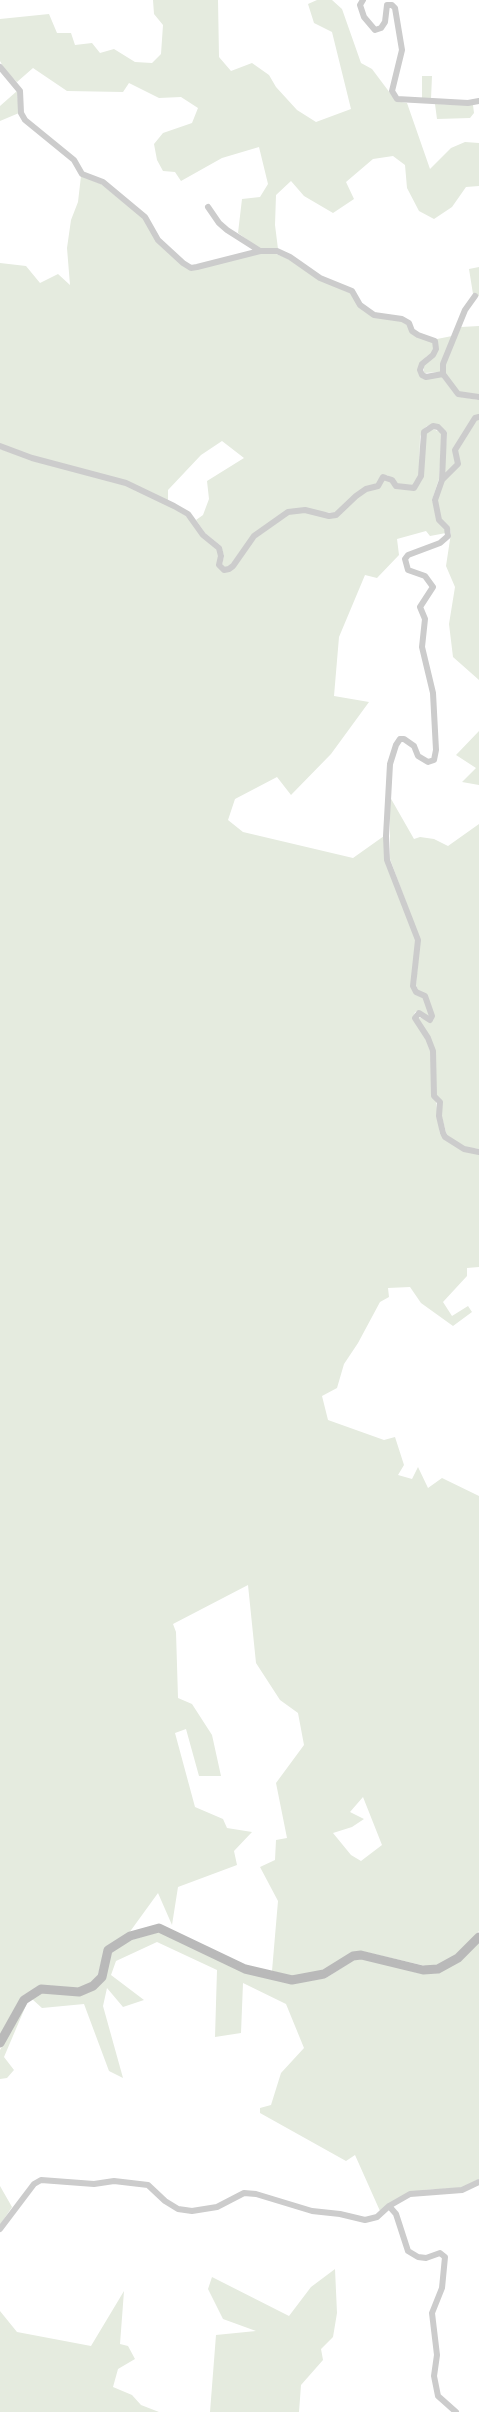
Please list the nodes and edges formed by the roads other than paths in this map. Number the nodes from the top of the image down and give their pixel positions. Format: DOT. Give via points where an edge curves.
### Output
graph roads {
  1 [pos="363,0"];
  2 [pos="0,67"];
  3 [pos="479,101"];
  4 [pos="208,207"];
  5 [pos="260,251"];
  6 [pos="475,296"];
  7 [pos="443,374"];
  8 [pos="479,398"];
  9 [pos="479,417"];
  10 [pos="0,446"];
  11 [pos="441,480"];
  12 [pos="479,1152"];
  13 [pos="479,1937"];
  14 [pos="0,2043"];
  15 [pos="479,2182"];
  16 [pos="389,2206"];
  17 [pos="0,2229"];
  18 [pos="456,2412"];
  1 -- 3 [label="street" via="360,5 364,17 375,30 385,22 387,5 395,8 402,50 392,92 397,99"];
  2 -- 5 [label="street" via="20,91 25,120 74,160 82,174 103,182 145,217 158,240 183,263 191,268"];
  4 -- 5 [label="street" via="227,230"];
  5 -- 7 [label="street" via="277,251 290,257 320,278 352,291 360,305 374,315 402,318 418,335 435,340 436,349 422,364 422,375"];
  6 -- 7 [label="street" via="465,310 443,364"];
  7 -- 8 [label="street" via="458,394"];
  9 -- 11 [label="street" via="455,450 459,464"];
  10 -- 11 [label="street" via="126,483 174,506 188,514 203,535 219,548 219,565 224,570 233,566 254,537 288,512 305,510 336,515 366,489 378,486 383,477 396,486 414,488 421,476 424,432 432,426 444,432"];
  11 -- 12 [label="street" via="435,500 448,536 405,559 408,570 424,576 433,587 420,607 425,619 422,647 434,693 436,750 434,760 428,762 404,739 396,745 390,764 386,844 387,860 418,940 413,986 425,996 432,1016 430,1020 419,1013 415,1018 433,1051 434,1096 440,1102 443,1133 464,1149"];
  13 -- 14 [label="street" via="458,1958 438,1969 423,1970 361,1955 324,1974 292,1980 245,1969 159,1928 130,1936 108,1950 102,1977 93,1986 79,1992 41,1989 24,2000"];
  15 -- 16 [label="street" via="462,2190 410,2194"];
  16 -- 17 [label="street" via="377,2217 364,2220 244,2193 217,2207 192,2211 178,2209 148,2185 41,2180"];
  16 -- 18 [label="street" via="396,2214 408,2251 418,2257 440,2253 445,2257 442,2288 432,2313 437,2355 434,2376 438,2396"];
}
